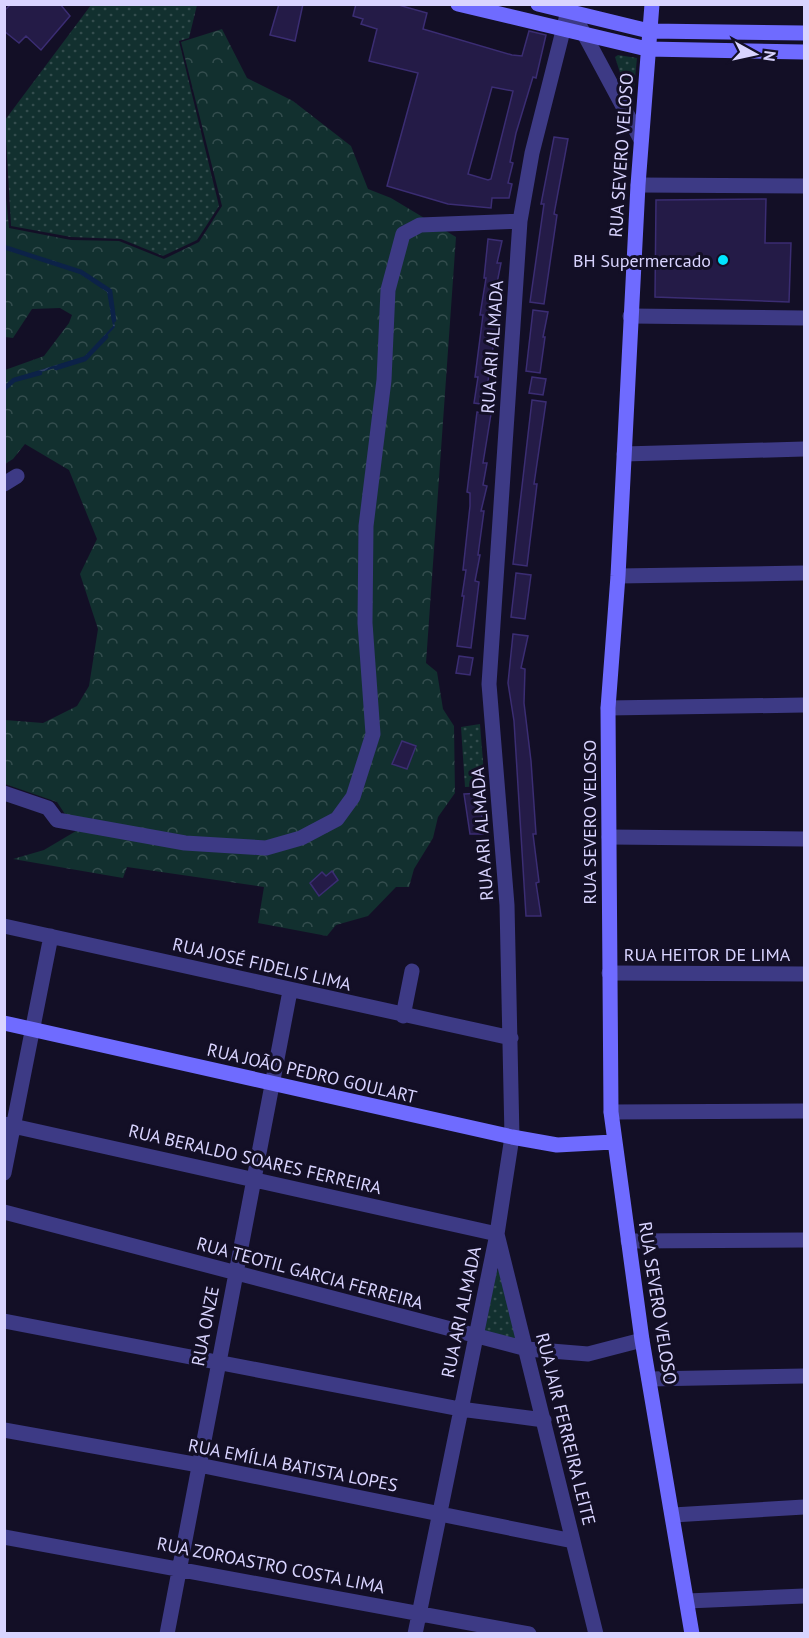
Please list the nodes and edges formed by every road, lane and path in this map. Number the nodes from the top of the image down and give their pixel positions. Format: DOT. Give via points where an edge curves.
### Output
graph roads {
  1 [pos="458,4"];
  2 [pos="538,4"];
  3 [pos="652,4"];
  4 [pos="569,9"];
  5 [pos="564,29"];
  6 [pos="649,32"];
  7 [pos="583,33"];
  8 [pos="804,33"];
  9 [pos="647,49"];
  10 [pos="804,52"];
  11 [pos="641,140"];
  12 [pos="638,185"];
  13 [pos="804,186"];
  14 [pos="520,221"];
  15 [pos="630,316"];
  16 [pos="804,318"];
  17 [pos="804,449"];
  18 [pos="624,454"];
  19 [pos="804,573"];
  20 [pos="618,576"];
  21 [pos="804,705"];
  22 [pos="608,708"];
  23 [pos="4,794"];
  24 [pos="609,837"];
  25 [pos="804,839"];
  26 [pos="4,926"];
  27 [pos="51,936"];
  28 [pos="412,971"];
  29 [pos="609,973"];
  30 [pos="804,974"];
  31 [pos="290,991"];
  32 [pos="403,1016"];
  33 [pos="4,1023"];
  34 [pos="34,1030"];
  35 [pos="510,1038"];
  36 [pos="272,1084"];
  37 [pos="804,1111"];
  38 [pos="611,1112"];
  39 [pos="9,1124"];
  40 [pos="512,1137"];
  41 [pos="613,1142"];
  42 [pos="4,1173"];
  43 [pos="254,1178"];
  44 [pos="4,1212"];
  45 [pos="497,1234"];
  46 [pos="804,1240"];
  47 [pos="628,1241"];
  48 [pos="236,1272"];
  49 [pos="4,1321"];
  50 [pos="475,1338"];
  51 [pos="642,1340"];
  52 [pos="527,1349"];
  53 [pos="218,1362"];
  54 [pos="804,1376"];
  55 [pos="649,1379"];
  56 [pos="460,1409"];
  57 [pos="544,1420"];
  58 [pos="4,1430"];
  59 [pos="199,1465"];
  60 [pos="804,1507"];
  61 [pos="439,1514"];
  62 [pos="673,1515"];
  63 [pos="4,1537"];
  64 [pos="573,1541"];
  65 [pos="180,1568"];
  66 [pos="804,1596"];
  67 [pos="687,1602"];
  68 [pos="419,1613"];
  69 [pos="167,1634"];
  70 [pos="415,1634"];
  71 [pos="529,1634"];
  72 [pos="596,1634"];
  73 [pos="692,1634"];
  1 -- 5 [label="street"];
  2 -- 4 [label="street"];
  3 -- 6 [label="street, RUA SEVERO VELOSO"];
  4 -- 5 [label="street, RUA ARI ALMADA"];
  4 -- 6 [label="street"];
  4 -- 7 [label="street"];
  5 -- 7 [label="street"];
  5 -- 14 [label="street, RUA ARI ALMADA" via="532,153"];
  6 -- 8 [label="street"];
  6 -- 9 [label="street, RUA SEVERO VELOSO"];
  7 -- 9 [label="street"];
  7 -- 11 [label="street"];
  9 -- 10 [label="street"];
  9 -- 11 [label="street, RUA SEVERO VELOSO"];
  11 -- 12 [label="street, RUA SEVERO VELOSO"];
  12 -- 13 [label="street"];
  12 -- 15 [label="street, RUA SEVERO VELOSO"];
  14 -- 23 [label="street" via="420,225 403,234 388,290 384,380 366,526 365,623 373,734 353,797 337,819 302,838 266,848 185,843 57,820 48,808"];
  14 -- 35 [label="street, RUA ARI ALMADA" via="489,684 507,905"];
  15 -- 16 [label="street"];
  15 -- 18 [label="street, RUA SEVERO VELOSO"];
  17 -- 18 [label="street"];
  18 -- 20 [label="street, RUA SEVERO VELOSO"];
  19 -- 20 [label="street"];
  20 -- 22 [label="street, RUA SEVERO VELOSO"];
  21 -- 22 [label="street"];
  22 -- 24 [label="street, RUA SEVERO VELOSO"];
  24 -- 25 [label="street"];
  24 -- 29 [label="street, RUA SEVERO VELOSO"];
  26 -- 27 [label="street, RUA JOSÉ FIDELIS LIMA"];
  27 -- 31 [label="street, RUA JOSÉ FIDELIS LIMA"];
  27 -- 34 [label="street"];
  28 -- 32 [label="street"];
  29 -- 30 [label="street, RUA HEITOR DE LIMA"];
  29 -- 38 [label="street, RUA SEVERO VELOSO"];
  31 -- 32 [label="street, RUA JOSÉ FIDELIS LIMA"];
  31 -- 36 [label="street, RUA ONZE"];
  32 -- 35 [label="street, RUA JOSÉ FIDELIS LIMA"];
  33 -- 34 [label="street, RUA JOÃO PEDRO GOULART"];
  34 -- 36 [label="street, RUA JOÃO PEDRO GOULART"];
  34 -- 39 [label="street"];
  35 -- 40 [label="street, RUA ARI ALMADA"];
  36 -- 40 [label="street, RUA JOÃO PEDRO GOULART"];
  36 -- 43 [label="street, RUA ONZE"];
  37 -- 38 [label="street"];
  38 -- 41 [label="street, RUA SEVERO VELOSO"];
  39 -- 42 [label="street"];
  39 -- 43 [label="street, RUA BERALDO SOARES FERREIRA"];
  40 -- 41 [label="street, RUA JOÃO PEDRO GOULART" via="557,1145"];
  40 -- 45 [label="street, RUA ARI ALMADA"];
  41 -- 47 [label="street, RUA SEVERO VELOSO"];
  43 -- 45 [label="street, RUA BERALDO SOARES FERREIRA"];
  43 -- 48 [label="street, RUA ONZE"];
  44 -- 48 [label="street, RUA TEOTIL GARCIA FERREIRA"];
  45 -- 50 [label="street, RUA ARI ALMADA"];
  45 -- 52 [label="street, RUA JAIR FERREIRA LEITE"];
  46 -- 47 [label="street"];
  47 -- 51 [label="street, RUA SEVERO VELOSO"];
  48 -- 50 [label="street, RUA TEOTIL GARCIA FERREIRA"];
  48 -- 53 [label="street, RUA ONZE"];
  49 -- 53 [label="street"];
  50 -- 52 [label="street, RUA TEOTIL GARCIA FERREIRA"];
  50 -- 56 [label="street, RUA ARI ALMADA"];
  51 -- 52 [label="street, RUA TEOTIL GARCIA FERREIRA" via="588,1354"];
  51 -- 55 [label="street, RUA SEVERO VELOSO"];
  52 -- 57 [label="street, RUA JAIR FERREIRA LEITE"];
  53 -- 56 [label="street"];
  53 -- 59 [label="street, RUA ONZE"];
  54 -- 55 [label="street"];
  55 -- 62 [label="street, RUA SEVERO VELOSO"];
  56 -- 57 [label="street"];
  56 -- 61 [label="street, RUA ARI ALMADA"];
  57 -- 64 [label="street, RUA JAIR FERREIRA LEITE"];
  58 -- 59 [label="street, RUA EMÍLIA BATISTA LOPES"];
  59 -- 61 [label="street, RUA EMÍLIA BATISTA LOPES"];
  59 -- 65 [label="street, RUA ONZE"];
  60 -- 62 [label="street"];
  61 -- 64 [label="street, RUA EMÍLIA BATISTA LOPES"];
  61 -- 68 [label="street, RUA ARI ALMADA"];
  62 -- 67 [label="street, RUA SEVERO VELOSO"];
  63 -- 65 [label="street, RUA ZOROASTRO COSTA LIMA"];
  64 -- 72 [label="street, RUA JAIR FERREIRA LEITE"];
  65 -- 68 [label="street, RUA ZOROASTRO COSTA LIMA"];
  65 -- 69 [label="street, RUA ONZE"];
  66 -- 67 [label="street"];
  67 -- 73 [label="street, RUA SEVERO VELOSO"];
  68 -- 70 [label="street, RUA ARI ALMADA"];
  68 -- 71 [label="street, RUA ZOROASTRO COSTA LIMA"];
}
